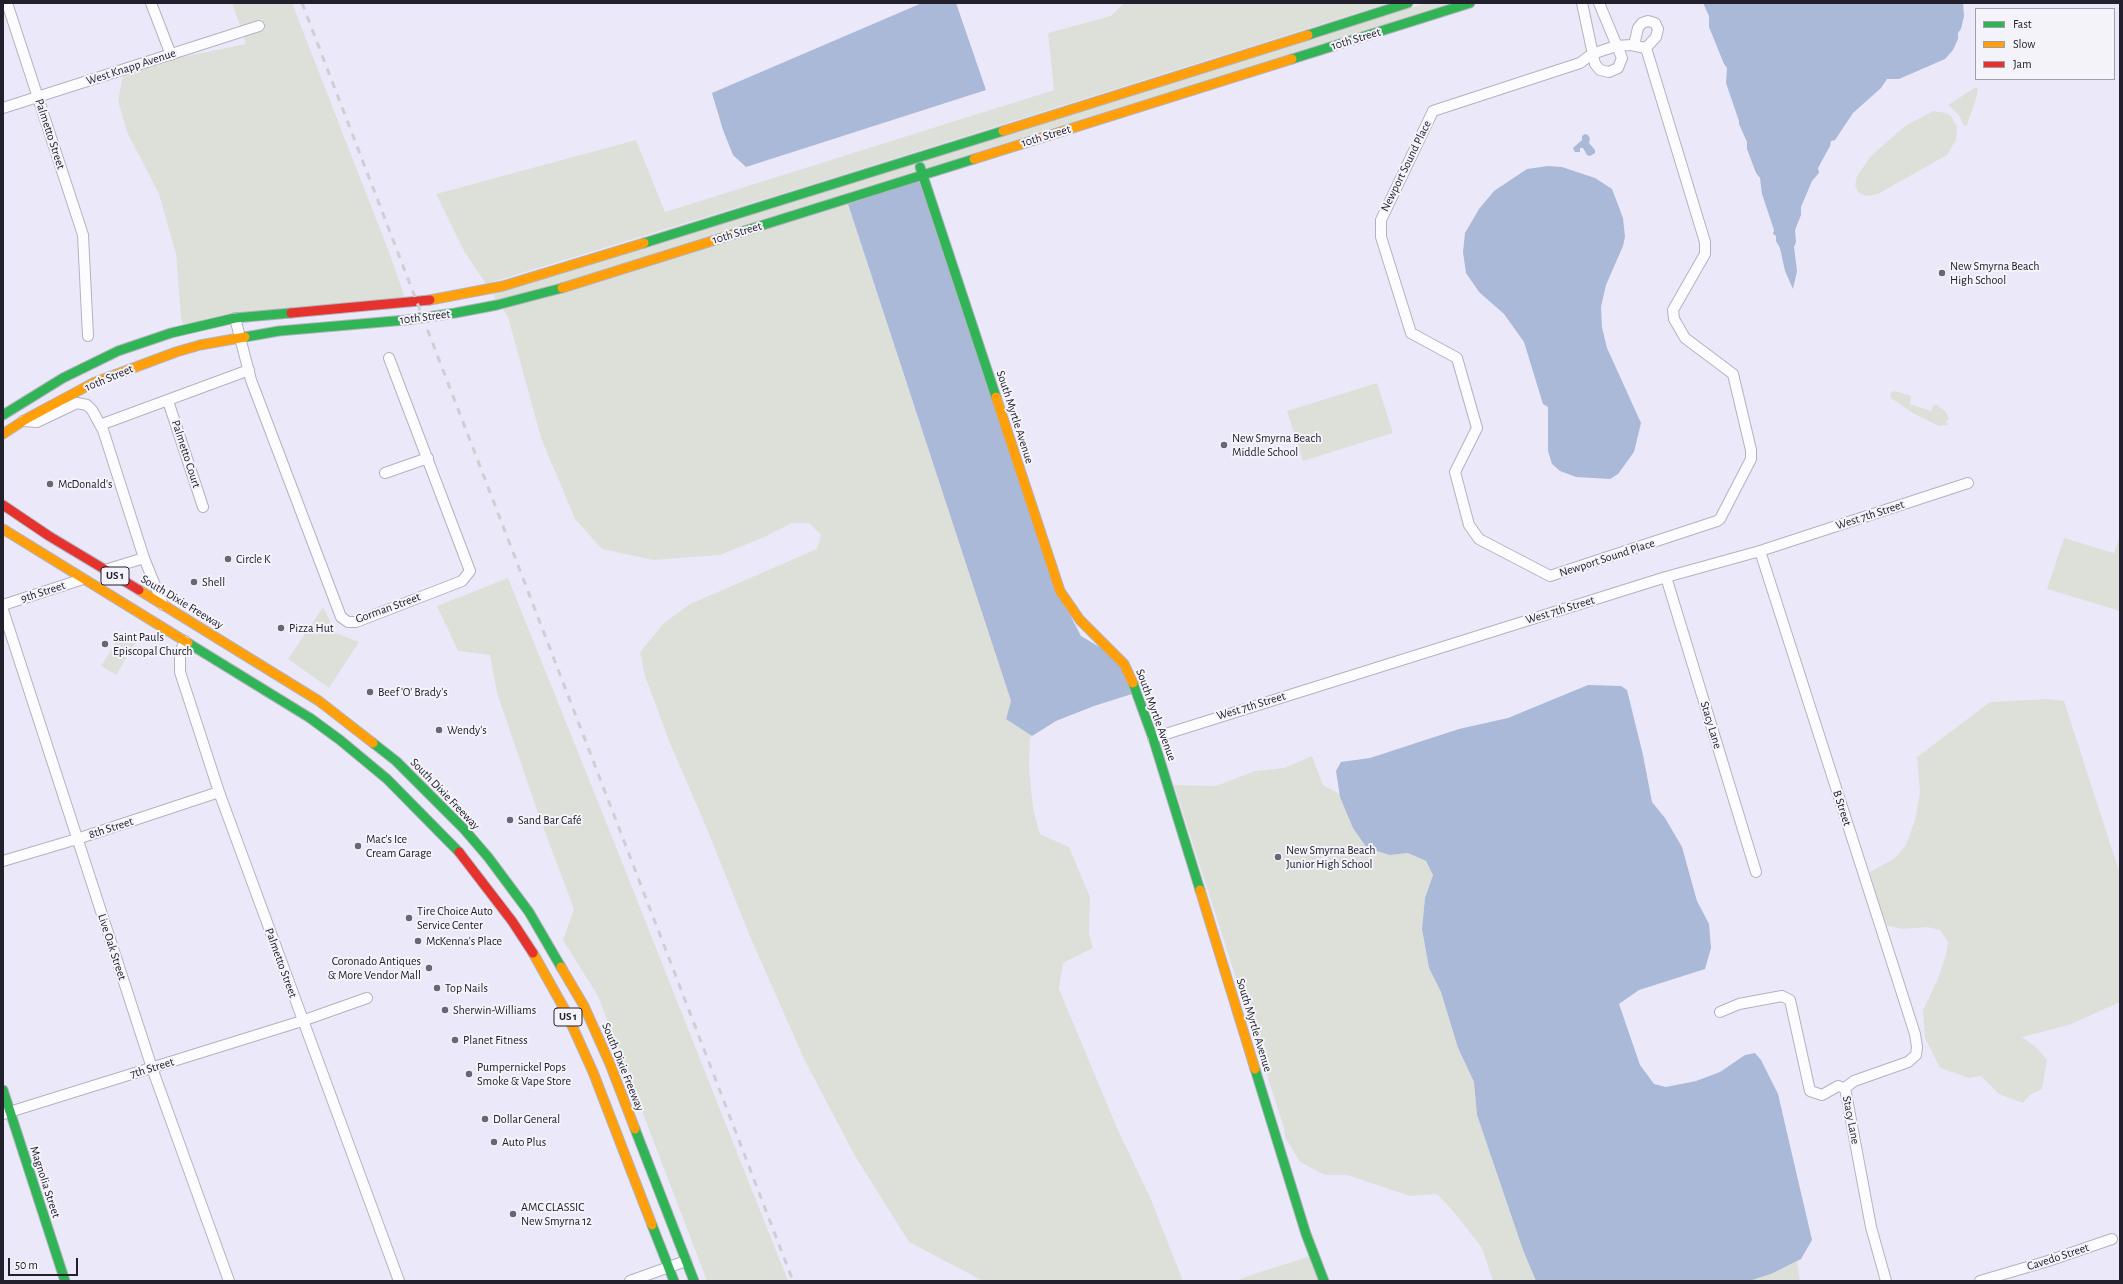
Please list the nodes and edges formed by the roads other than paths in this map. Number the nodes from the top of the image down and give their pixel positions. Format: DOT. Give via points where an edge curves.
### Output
graph roads {
  1 [pos="7,3"];
  2 [pos="151,3"];
  3 [pos="1408,3"];
  4 [pos="1470,3"];
  5 [pos="1582,3"];
  6 [pos="1600,8"];
  7 [pos="1586,18"];
  8 [pos="259,26"];
  9 [pos="1634,45"];
  10 [pos="1616,46"];
  11 [pos="1646,48"];
  12 [pos="1592,54"];
  13 [pos="170,55"];
  14 [pos="38,97"];
  15 [pos="3,108"];
  16 [pos="917,157"];
  17 [pos="923,174"];
  18 [pos="459,295"];
  19 [pos="377,305"];
  20 [pos="465,312"];
  21 [pos="235,318"];
  22 [pos="379,322"];
  23 [pos="88,336"];
  24 [pos="240,338"];
  25 [pos="389,358"];
  26 [pos="249,370"];
  27 [pos="168,402"];
  28 [pos="3,415"];
  29 [pos="23,421"];
  30 [pos="100,425"];
  31 [pos="3,434"];
  32 [pos="428,458"];
  33 [pos="385,473"];
  34 [pos="1968,483"];
  35 [pos="3,505"];
  36 [pos="203,507"];
  37 [pos="3,529"];
  38 [pos="1760,551"];
  39 [pos="144,558"];
  40 [pos="105,570"];
  41 [pos="1666,577"];
  42 [pos="83,580"];
  43 [pos="3,605"];
  44 [pos="163,605"];
  45 [pos="3,610"];
  46 [pos="157,624"];
  47 [pos="194,624"];
  48 [pos="186,641"];
  49 [pos="228,644"];
  50 [pos="1153,738"];
  51 [pos="374,742"];
  52 [pos="362,757"];
  53 [pos="422,785"];
  54 [pos="219,792"];
  55 [pos="410,800"];
  56 [pos="77,839"];
  57 [pos="3,860"];
  58 [pos="1756,872"];
  59 [pos="546,939"];
  60 [pos="529,946"];
  61 [pos="367,998"];
  62 [pos="1720,1012"];
  63 [pos="302,1021"];
  64 [pos="152,1068"];
  65 [pos="1845,1088"];
  66 [pos="3,1090"];
  67 [pos="623,1097"];
  68 [pos="606,1104"];
  69 [pos="7,1113"];
  70 [pos="2112,1239"];
  71 [pos="686,1261"];
  72 [pos="669,1267"];
  73 [pos="65,1281"];
  74 [pos="229,1281"];
  75 [pos="399,1281"];
  76 [pos="630,1281"];
  77 [pos="674,1281"];
  78 [pos="694,1281"];
  79 [pos="1324,1281"];
  80 [pos="1886,1281"];
  81 [pos="1980,1281"];
  1 -- 14 [label="street, Palmetto Street"];
  2 -- 13 [label="street"];
  3 -- 16 [label="street, 10th Street"];
  4 -- 17 [label="street, 10th Street"];
  5 -- 7 [label="street"];
  6 -- 7 [label="street"];
  6 -- 10 [label="street"];
  7 -- 12 [label="street"];
  8 -- 13 [label="street, West Knapp Avenue"];
  9 -- 10 [label="street, Newport Sound Place"];
  9 -- 11 [label="street, Newport Sound Place"];
  9 -- 11 [label="street" via="1638,28 1648,21 1655,23 1658,29 1656,37"];
  10 -- 12 [label="street, Newport Sound Place"];
  10 -- 12 [label="street" via="1622,61 1612,72 1600,70"];
  11 -- 12 [label="street, Newport Sound Place" via="1705,242 1705,254 1673,310 1674,320 1685,338 1733,374 1751,458 1717,521 1550,576 1479,539 1469,525 1455,472 1477,428 1457,358 1411,333 1381,237 1381,220 1433,111 1580,63"];
  13 -- 14 [label="street, West Knapp Avenue"];
  14 -- 15 [label="street, West Knapp Avenue"];
  14 -- 23 [label="street, Palmetto Street" via="83,235"];
  16 -- 17 [label="street, South Myrtle Avenue"];
  16 -- 18 [label="street, 10th Street" via="510,284"];
  17 -- 20 [label="street, 10th Street" via="565,287"];
  17 -- 50 [label="street, South Myrtle Avenue" via="1060,591 1080,620 1124,664"];
  18 -- 19 [label="street, 10th Street"];
  18 -- 20 [label="street"];
  19 -- 21 [label="street, 10th Street"];
  19 -- 22 [label="street"];
  20 -- 22 [label="street, 10th Street"];
  21 -- 24 [label="street, Gorman Street"];
  21 -- 28 [label="street, 10th Street" via="171,332 118,351 63,378"];
  22 -- 24 [label="street, 10th Street"];
  24 -- 26 [label="street, Gorman Street"];
  24 -- 29 [label="street, 10th Street" via="200,345 133,367 93,383"];
  25 -- 32 [label="street, Gorman Street"];
  26 -- 27 [label="street"];
  26 -- 32 [label="street, Gorman Street" via="342,617 348,622 356,622 462,581 470,571"];
  27 -- 30 [label="street"];
  27 -- 36 [label="street, Palmetto Court"];
  29 -- 30 [label="street" via="37,422 73,404 81,403 92,410"];
  29 -- 31 [label="street, 10th Street"];
  30 -- 39 [label="street"];
  32 -- 33 [label="street"];
  34 -- 38 [label="street, West 7th Street"];
  35 -- 40 [label="street, South Dixie Freeway / US 1"];
  37 -- 42 [label="street, US 1"];
  38 -- 41 [label="street, West 7th Street"];
  38 -- 65 [label="street, B Street" via="1915,1034 1916,1055 1908,1062 1854,1081"];
  39 -- 40 [label="street"];
  39 -- 44 [label="street"];
  40 -- 44 [label="street, South Dixie Freeway / US 1"];
  41 -- 50 [label="street, West 7th Street"];
  41 -- 58 [label="street, Stacy Lane"];
  42 -- 43 [label="street, 9th Street"];
  42 -- 46 [label="street, US 1"];
  44 -- 47 [label="street, South Dixie Freeway / US 1"];
  45 -- 56 [label="street, Live Oak Street"];
  46 -- 47 [label="street"];
  46 -- 48 [label="street, US 1"];
  47 -- 49 [label="street, South Dixie Freeway / US 1"];
  48 -- 49 [label="street" via="194,638"];
  48 -- 52 [label="street, US 1" via="288,704"];
  48 -- 54 [label="street, Palmetto Street" via="180,653 180,672"];
  49 -- 51 [label="street, South Dixie Freeway / US 1" via="319,701"];
  50 -- 79 [label="street, South Myrtle Avenue" via="1304,1226"];
  51 -- 52 [label="street"];
  51 -- 53 [label="street, South Dixie Freeway / US 1"];
  52 -- 55 [label="street, US 1"];
  53 -- 55 [label="street"];
  53 -- 59 [label="street, South Dixie Freeway / US 1" via="488,857"];
  54 -- 56 [label="street, 8th Street"];
  54 -- 63 [label="street, Palmetto Street"];
  55 -- 60 [label="street, US 1" via="471,866"];
  56 -- 57 [label="street, 8th Street"];
  56 -- 64 [label="street, Live Oak Street"];
  59 -- 60 [label="street"];
  59 -- 67 [label="street, South Dixie Freeway / US 1" via="584,1006"];
  60 -- 68 [label="street, US 1" via="581,1042"];
  61 -- 63 [label="street, 7th Street"];
  62 -- 65 [label="street, Stacy Lane" via="1746,1003 1782,996 1789,998 1810,1091 1822,1095 1838,1086"];
  63 -- 64 [label="street, 7th Street"];
  63 -- 75 [label="street, Palmetto Street"];
  64 -- 69 [label="street, 7th Street"];
  64 -- 74 [label="street, Live Oak Street"];
  65 -- 80 [label="street, Stacy Lane" via="1871,1227"];
  66 -- 69 [label="street, Magnolia Street"];
  67 -- 68 [label="street"];
  67 -- 71 [label="street, South Dixie Freeway / US 1"];
  68 -- 72 [label="street, US 1"];
  69 -- 73 [label="street, Magnolia Street"];
  70 -- 81 [label="street, Cavedo Street"];
  71 -- 72 [label="street"];
  71 -- 78 [label="street, US 1"];
  72 -- 76 [label="street"];
  72 -- 77 [label="street, US 1"];
}
